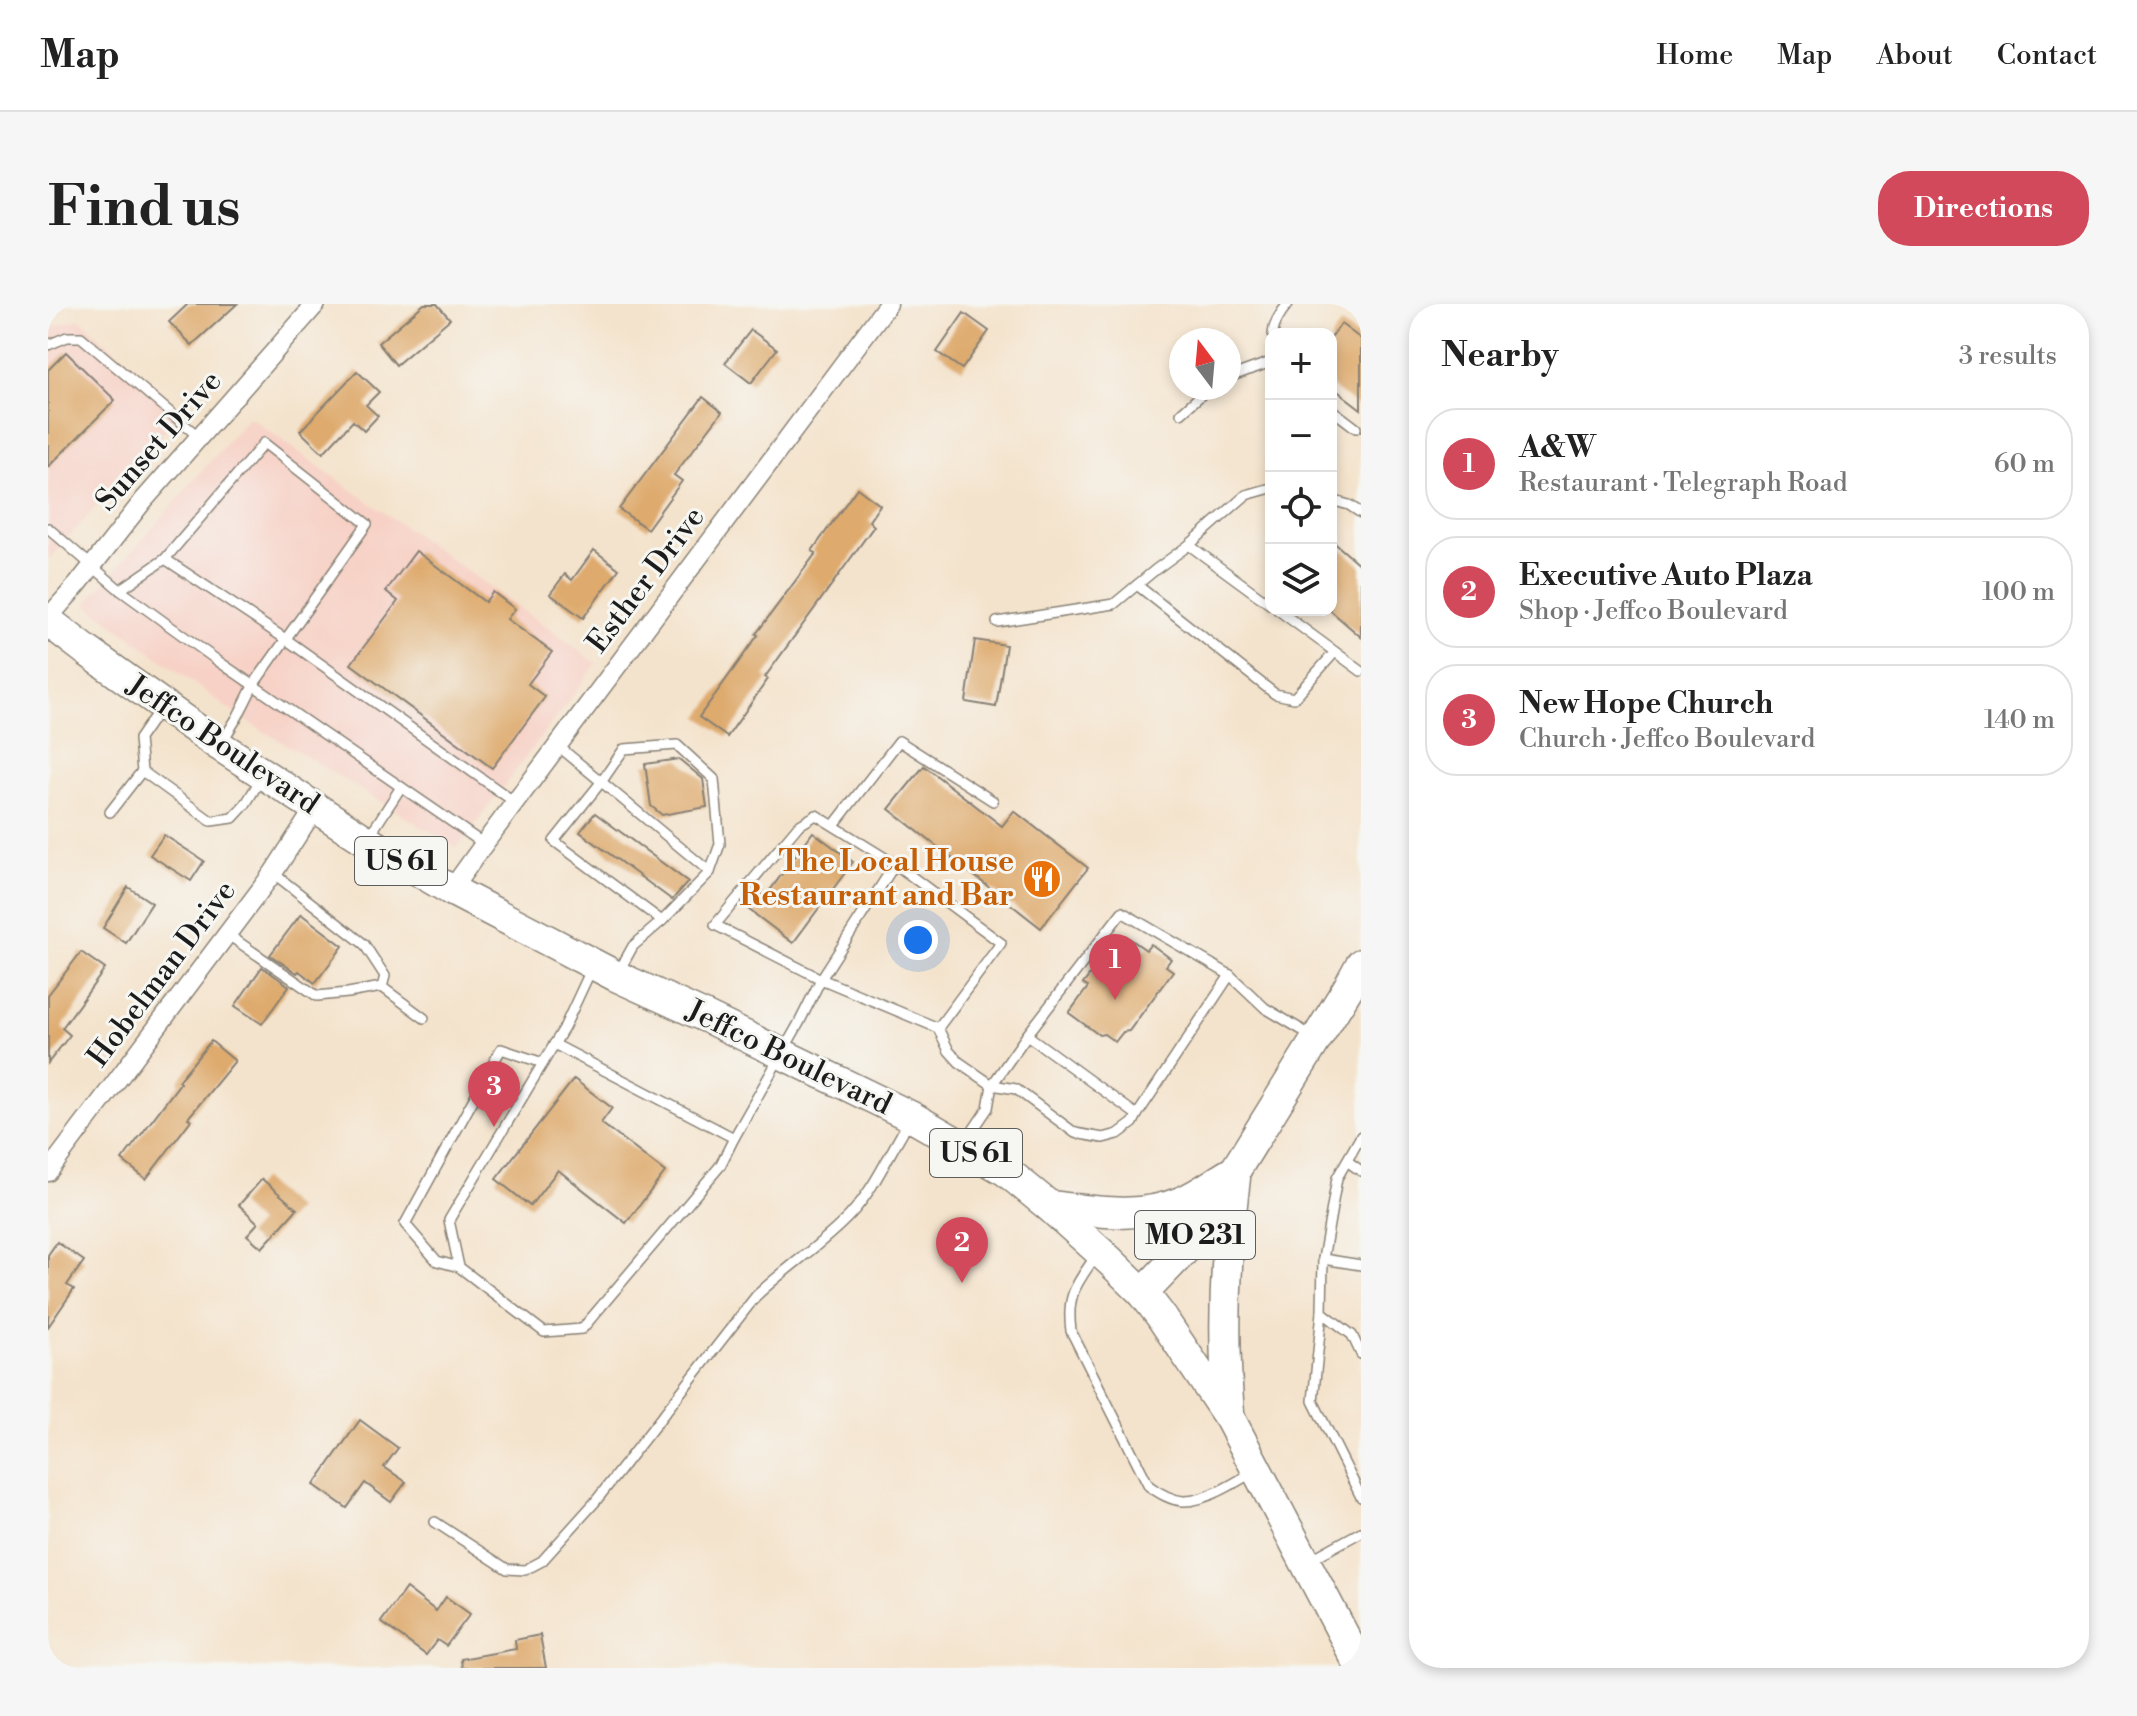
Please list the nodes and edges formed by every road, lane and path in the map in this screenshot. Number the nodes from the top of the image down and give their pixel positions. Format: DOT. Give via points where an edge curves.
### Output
graph roads {
  1 [pos="316,304"];
  2 [pos="888,304"];
  3 [pos="1288,304"];
  4 [pos="1355,304"];
  5 [pos="1361,309"];
  6 [pos="1274,328"];
  7 [pos="48,345"];
  8 [pos="1265,364"];
  9 [pos="1241,373"];
  10 [pos="1196,400"];
  11 [pos="1181,413"];
  12 [pos="1337,414"];
  13 [pos="1356,428"];
  14 [pos="199,437"];
  15 [pos="1265,490"];
  16 [pos="1337,502"];
  17 [pos="1361,513"];
  18 [pos="48,528"];
  19 [pos="1189,545"];
  20 [pos="165,559"];
  21 [pos="93,565"];
  22 [pos="1137,585"];
  23 [pos="120,590"];
  24 [pos="1265,601"];
  25 [pos="1286,616"];
  26 [pos="48,619"];
  27 [pos="997,622"];
  28 [pos="287,640"];
  29 [pos="1335,652"];
  30 [pos="1361,671"];
  31 [pos="254,684"];
  32 [pos="162,705"];
  33 [pos="557,745"];
  34 [pos="220,746"];
  35 [pos="142,771"];
  36 [pos="263,775"];
  37 [pos="602,781"];
  38 [pos="401,787"];
  39 [pos="993,801"];
  40 [pos="516,803"];
  41 [pos="315,808"];
  42 [pos="110,812"];
  43 [pos="834,825"];
  44 [pos="367,841"];
  45 [pos="484,844"];
  46 [pos="895,864"];
  47 [pos="710,872"];
  48 [pos="273,873"];
  49 [pos="451,890"];
  50 [pos="662,921"];
  51 [pos="227,934"];
  52 [pos="1361,964"];
  53 [pos="604,970"];
  54 [pos="1230,975"];
  55 [pos="821,979"];
  56 [pos="382,987"];
  57 [pos="424,1018"];
  58 [pos="938,1028"];
  59 [pos="1027,1035"];
  60 [pos="1317,1039"];
  61 [pos="554,1044"];
  62 [pos="781,1054"];
  63 [pos="543,1063"];
  64 [pos="992,1085"];
  65 [pos="1137,1115"];
  66 [pos="912,1117"];
  67 [pos="1361,1136"];
  68 [pos="734,1138"];
  69 [pos="963,1145"];
  70 [pos="1347,1161"];
  71 [pos="1236,1170"];
  72 [pos="1361,1171"];
  73 [pos="48,1172"];
  74 [pos="1049,1206"];
  75 [pos="1099,1251"];
  76 [pos="1323,1259"];
  77 [pos="1361,1265"];
  78 [pos="459,1267"];
  79 [pos="1143,1293"];
  80 [pos="1322,1312"];
  81 [pos="1361,1354"];
  82 [pos="1230,1419"];
  83 [pos="1257,1470"];
  84 [pos="1361,1497"];
  85 [pos="435,1522"];
  86 [pos="1361,1532"];
  87 [pos="1306,1562"];
  88 [pos="1361,1668"];
  1 -- 14 [label="street, Sunset Drive"];
  2 -- 33 [label="street, Esther Drive"];
  3 -- 6 [label="lane"];
  4 -- 5 [label="lane"];
  7 -- 14 [label="lane" via="81,337"];
  8 -- 9 [label="lane"];
  10 -- 11 [label="lane"];
  12 -- 13 [label="lane"];
  14 -- 21 [label="street, Sunset Drive"];
  15 -- 19 [label="lane" via="1246,495"];
  16 -- 17 [label="lane"];
  18 -- 21 [label="lane"];
  19 -- 22 [label="lane"];
  19 -- 24 [label="lane"];
  20 -- 23 [label="lane"];
  20 -- 28 [label="lane"];
  20 -- 28 [label="lane" via="264,443 367,524"];
  21 -- 23 [label="lane"];
  21 -- 26 [label="street, Sunset Drive"];
  22 -- 27 [label="lane" via="1114,604"];
  22 -- 29 [label="lane" via="1275,694 1294,698"];
  23 -- 31 [label="lane"];
  25 -- 29 [label="lane"];
  26 -- 32 [label="main road, Jeffco Boulevard / US 61"];
  28 -- 31 [label="lane"];
  28 -- 40 [label="lane"];
  29 -- 30 [label="lane"];
  31 -- 34 [label="lane"];
  31 -- 38 [label="lane"];
  32 -- 34 [label="main road, Jeffco Boulevard / US 61"];
  32 -- 35 [label="lane" via="139,739"];
  33 -- 37 [label="lane"];
  33 -- 40 [label="street, Esther Drive"];
  34 -- 36 [label="main road, Jeffco Boulevard / US 61"];
  35 -- 36 [label="lane" via="211,821 233,818"];
  35 -- 42 [label="lane"];
  36 -- 41 [label="main road, Jeffco Boulevard / US 61"];
  37 -- 47 [label="lane"];
  37 -- 47 [label="lane" via="624,749 677,745 714,779 720,844"];
  37 -- 50 [label="lane" via="554,841"];
  38 -- 44 [label="lane"];
  38 -- 45 [label="lane"];
  39 -- 43 [label="lane" via="899,741"];
  40 -- 45 [label="street, Esther Drive"];
  41 -- 44 [label="main road, Jeffco Boulevard / US 61"];
  41 -- 48 [label="street, Hobelman Drive"];
  43 -- 46 [label="lane"];
  43 -- 55 [label="lane" via="816,815 798,826 715,925"];
  44 -- 49 [label="main road, Jeffco Boulevard / US 61"];
  45 -- 49 [label="street, Esther Drive"];
  46 -- 55 [label="lane"];
  46 -- 58 [label="lane" via="1001,943"];
  47 -- 50 [label="lane"];
  48 -- 51 [label="street, Hobelman Drive"];
  48 -- 56 [label="lane" via="364,944 385,976"];
  49 -- 53 [label="main road, Jeffco Boulevard / US 61"];
  50 -- 53 [label="lane"];
  51 -- 56 [label="lane" via="317,996"];
  51 -- 73 [label="street, Hobelman Drive"];
  52 -- 60 [label="main road, MO 231"];
  53 -- 61 [label="lane"];
  53 -- 62 [label="main road, Jeffco Boulevard / US 61"];
  54 -- 59 [label="lane" via="1122,912"];
  54 -- 60 [label="lane" via="1265,1008"];
  54 -- 65 [label="lane"];
  55 -- 58 [label="lane"];
  55 -- 62 [label="lane"];
  56 -- 57 [label="lane"];
  58 -- 64 [label="lane" via="959,1062"];
  59 -- 64 [label="lane"];
  59 -- 65 [label="lane"];
  60 -- 71 [label="main road, MO 231"];
  61 -- 63 [label="lane"];
  61 -- 68 [label="lane"];
  62 -- 66 [label="main road, Jeffco Boulevard / US 61"];
  62 -- 68 [label="lane"];
  63 -- 78 [label="lane" via="449,1220"];
  63 -- 78 [label="lane" via="501,1049 405,1224 437,1261"];
  64 -- 65 [label="lane" via="1016,1089 1075,1133 1090,1137 1118,1134"];
  64 -- 69 [label="lane" via="988,1108"];
  66 -- 69 [label="main road, Jeffco Boulevard / US 61"];
  66 -- 85 [label="lane" via="852,1213 756,1296 595,1502 542,1561 525,1570 507,1569"];
  67 -- 70 [label="lane"];
  68 -- 78 [label="lane" via="720,1166 582,1329 544,1332"];
  69 -- 74 [label="main road, Jeffco Boulevard / US 61"];
  70 -- 72 [label="lane"];
  70 -- 76 [label="lane" via="1337,1178"];
  71 -- 74 [label="main road" via="1182,1202 1160,1208 1115,1214"];
  71 -- 79 [label="main road, MO 231" via="1189,1245"];
  71 -- 82 [label="main road" via="1224,1312"];
  74 -- 75 [label="main road, Jeffco Boulevard / US 61"];
  75 -- 79 [label="main road, Jeffco Boulevard / US 61"];
  75 -- 83 [label="lane" via="1074,1289 1068,1309 1071,1331 1149,1486 1185,1502 1221,1492"];
  76 -- 77 [label="lane"];
  76 -- 80 [label="lane"];
  79 -- 82 [label="main road, Jeffco Boulevard / US 61"];
  80 -- 81 [label="lane" via="1352,1335"];
  80 -- 84 [label="lane" via="1313,1401"];
  82 -- 83 [label="main road, Jeffco Boulevard / US 61"];
  83 -- 87 [label="main road, Jeffco Boulevard / US 61"];
  86 -- 87 [label="lane"];
  87 -- 88 [label="main road, Jeffco Boulevard / US 61"];
}
